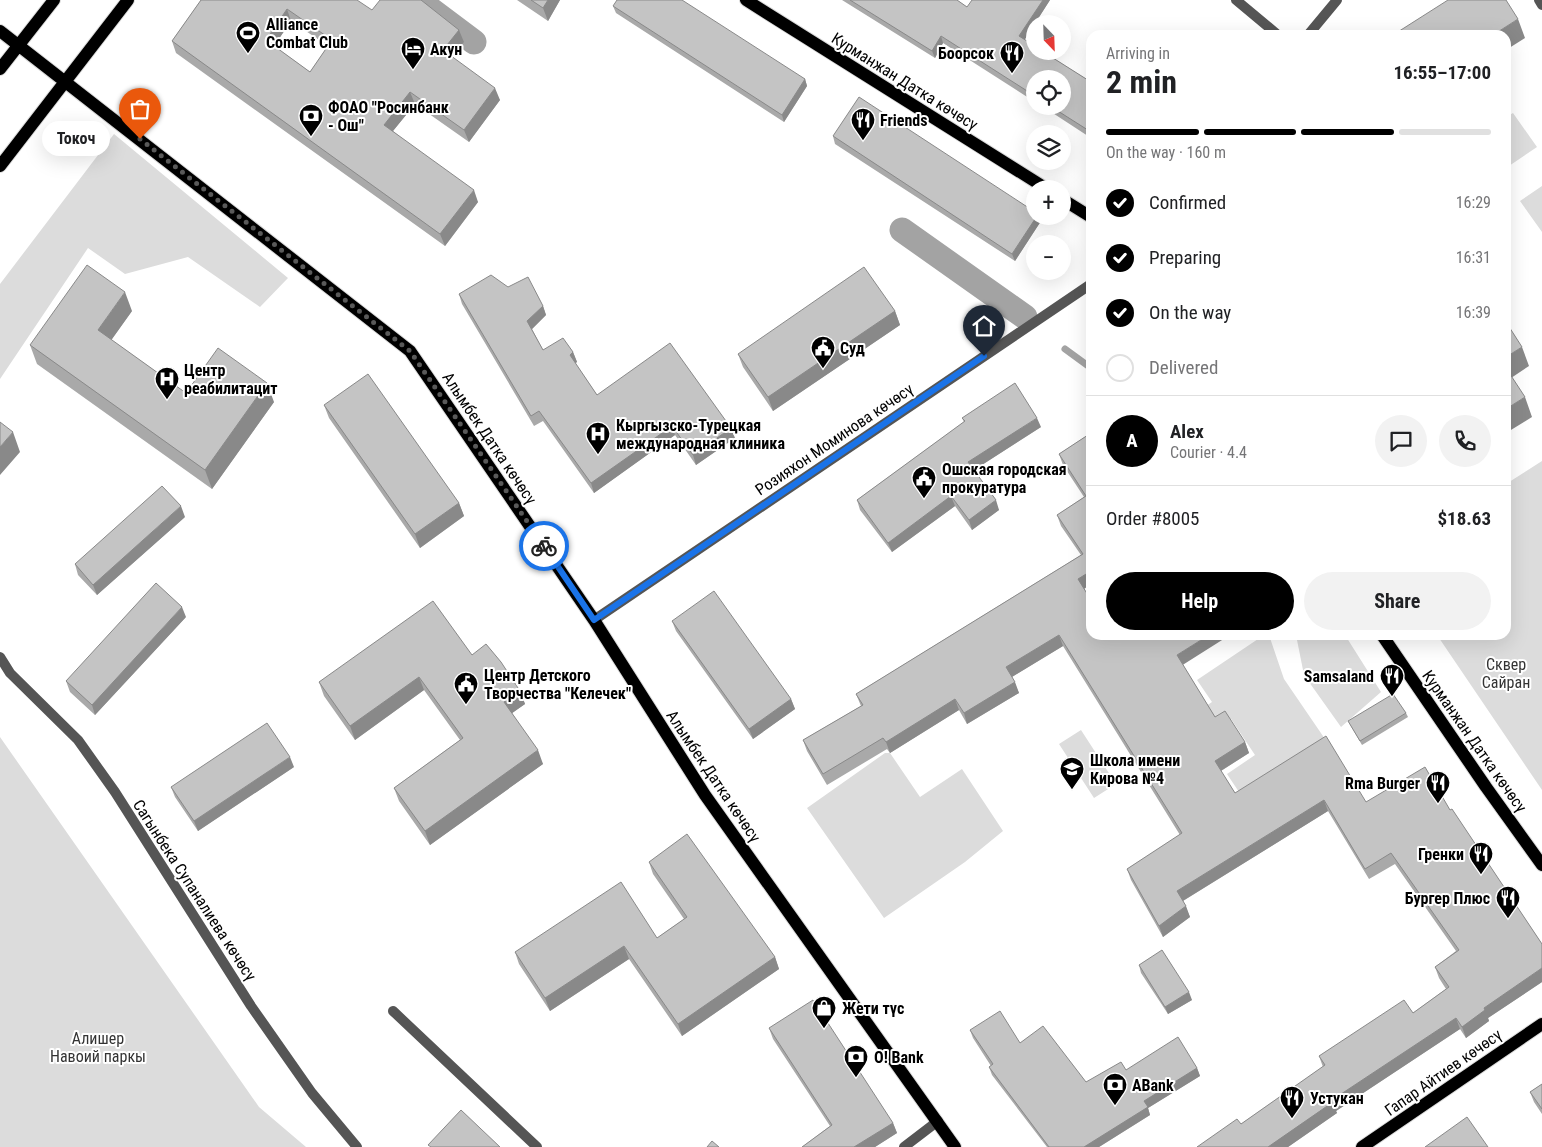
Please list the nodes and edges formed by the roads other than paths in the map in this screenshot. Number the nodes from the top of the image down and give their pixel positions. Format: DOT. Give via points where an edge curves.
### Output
graph roads {
  1 [pos="54,0"];
  2 [pos="128,0"];
  3 [pos="746,0"];
  4 [pos="1236,0"];
  5 [pos="1337,0"];
  6 [pos="1539,0"];
  7 [pos="1542,5"];
  8 [pos="1272,30"];
  9 [pos="1312,30"];
  10 [pos="0,31"];
  11 [pos="19,46"];
  12 [pos="0,69"];
  13 [pos="65,82"];
  14 [pos="0,166"];
  15 [pos="1033,180"];
  16 [pos="1071,205"];
  17 [pos="1086,214"];
  18 [pos="1086,287"];
  19 [pos="594,620"];
  20 [pos="1385,640"];
  21 [pos="0,657"];
  22 [pos="1542,865"];
  23 [pos="393,1011"];
  24 [pos="1542,1024"];
  25 [pos="938,1121"];
  26 [pos="357,1147"];
  27 [pos="538,1147"];
  28 [pos="904,1147"];
  29 [pos="955,1147"];
  30 [pos="1362,1147"];
  1 -- 11 [label="main road"];
  2 -- 13 [label="main road"];
  3 -- 15 [label="main road, Курманжан Датка көчөсү"];
  4 -- 8 [label="street"];
  5 -- 9 [label="street"];
  6 -- 7 [label="street"];
  10 -- 11 [label="main road, Алымбек Датка көчөсү"];
  11 -- 12 [label="main road"];
  11 -- 13 [label="main road, Алымбек Датка көчөсү"];
  13 -- 14 [label="main road"];
  13 -- 19 [label="main road, Алымбек Датка көчөсү" via="410,351"];
  16 -- 17 [label="main road"];
  18 -- 19 [label="street, Розияхон Моминова көчөсү"];
  19 -- 25 [label="main road, Алымбек Датка көчөсү" via="704,794"];
  20 -- 22 [label="main road, Курманжан Датка көчөсү"];
  21 -- 26 [label="street, Сагынбека Супаналиева көчөсү" via="10,673 84,748 252,1006 312,1093"];
  23 -- 27 [label="street"];
  24 -- 30 [label="main road, Гапар Айтиев көчөсү"];
  25 -- 28 [label="street"];
  25 -- 29 [label="main road, Алымбек Датка көчөсү"];
}
